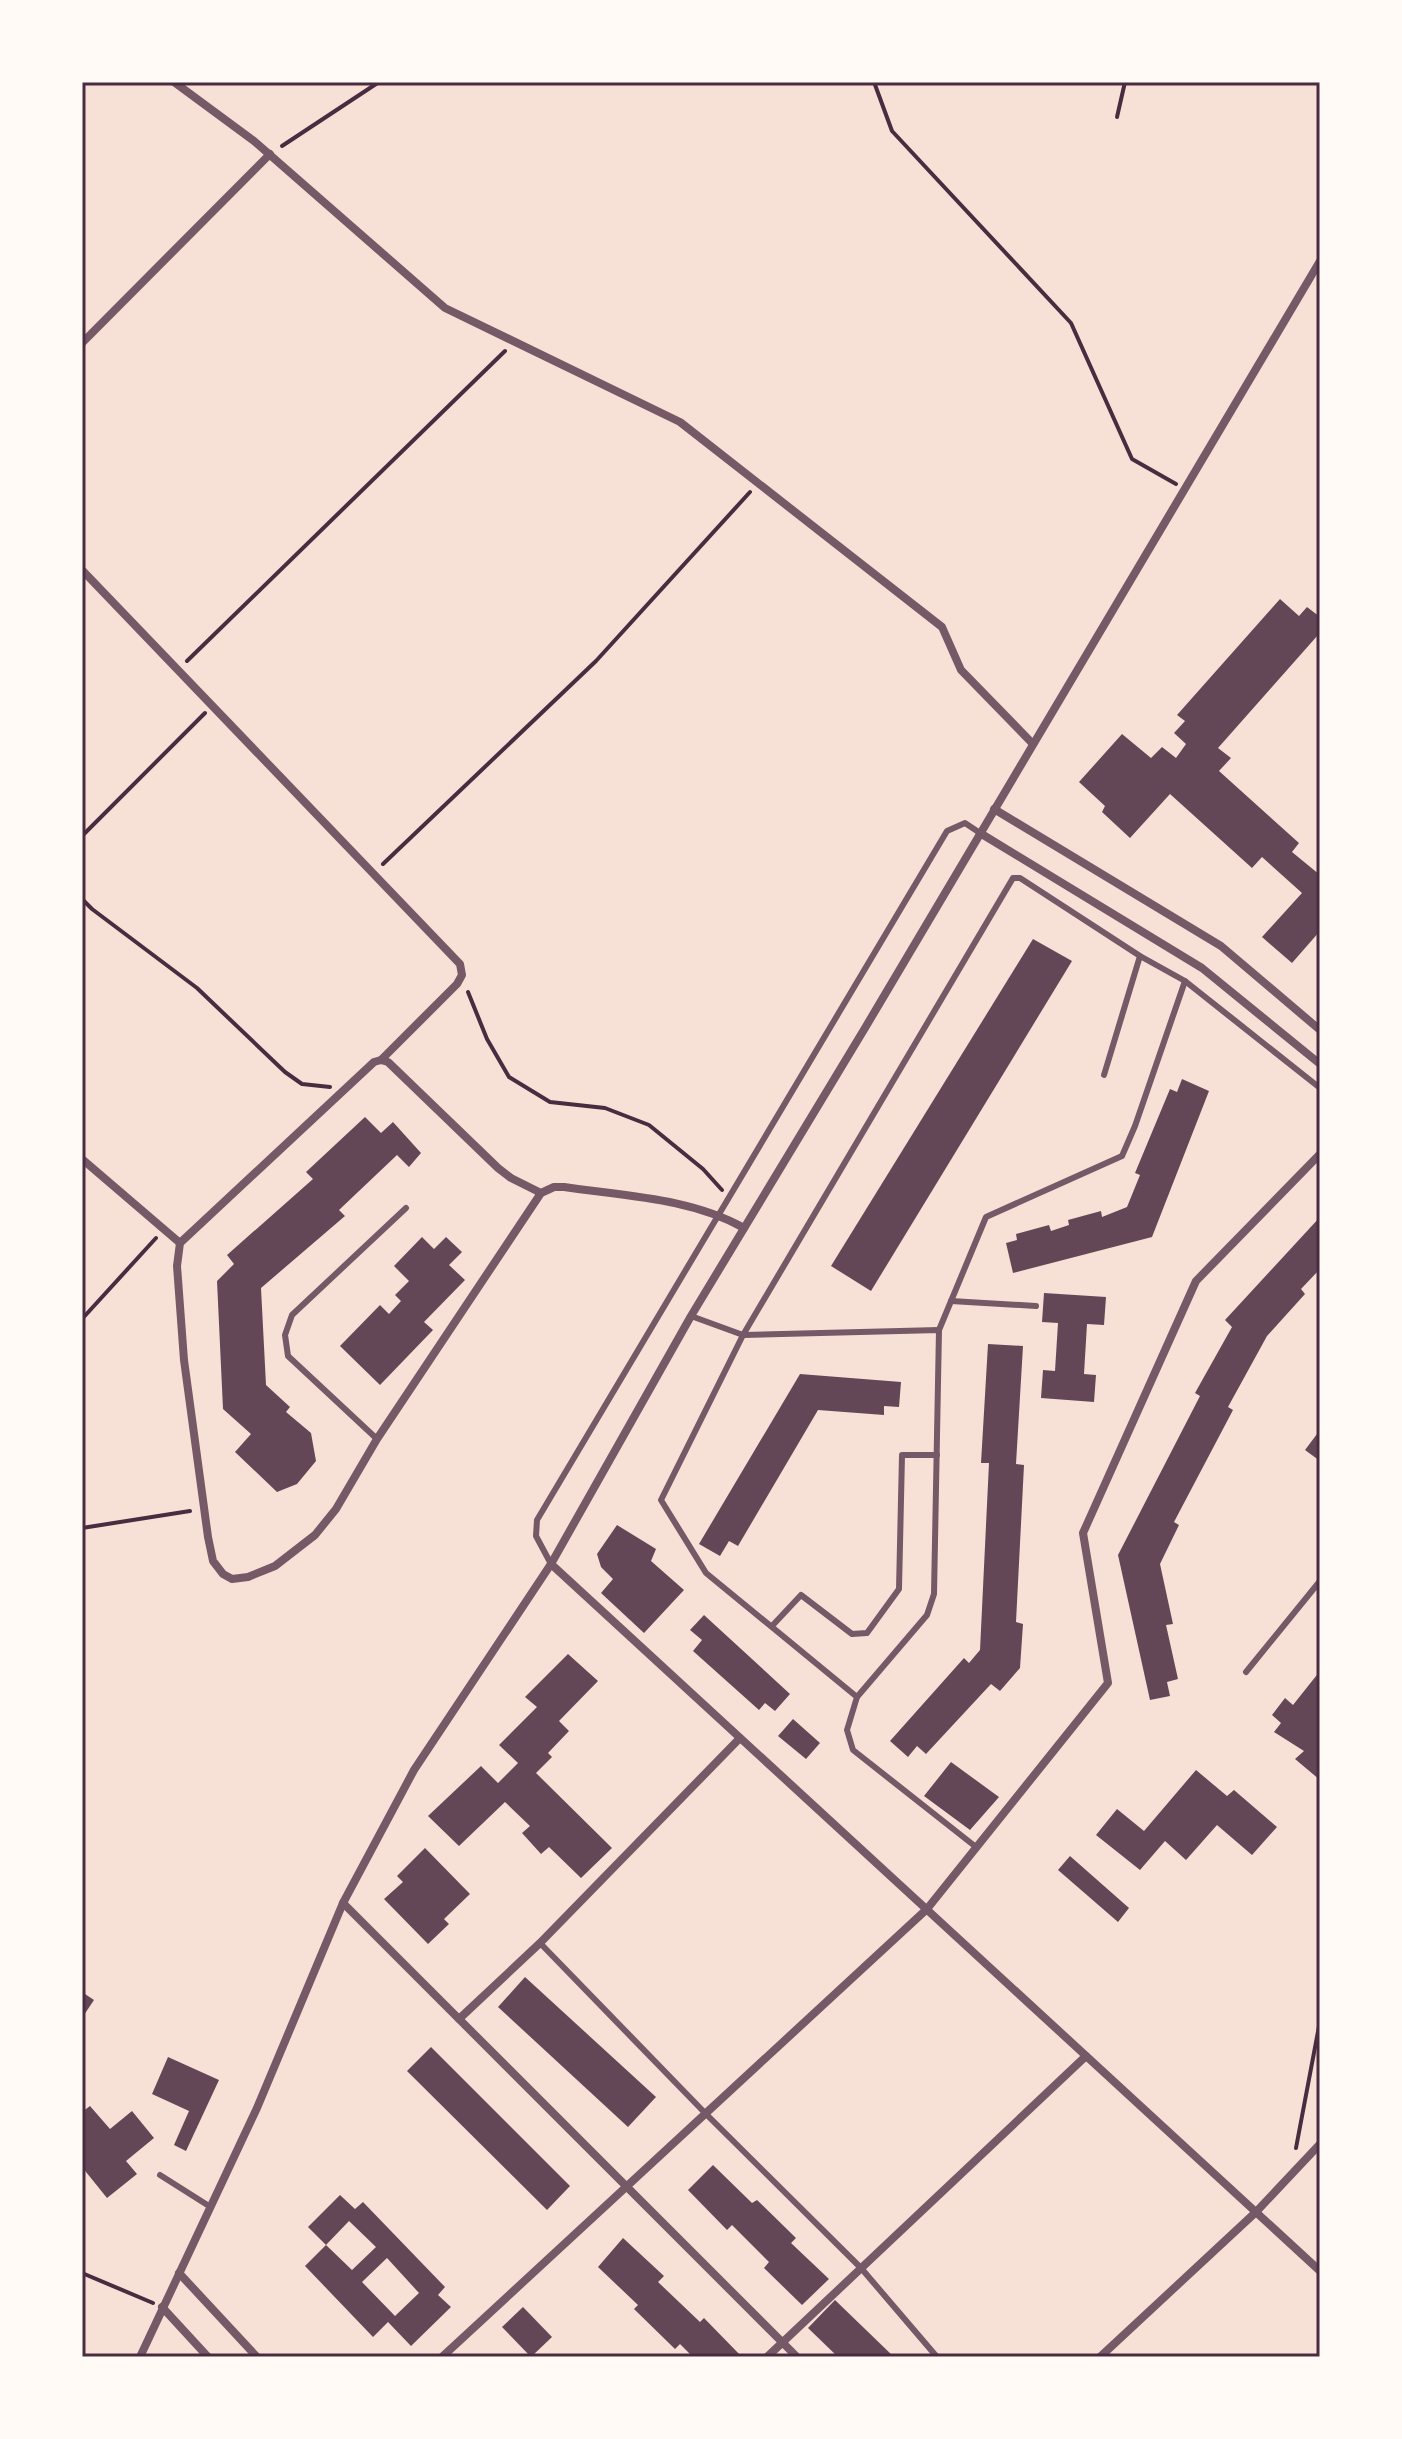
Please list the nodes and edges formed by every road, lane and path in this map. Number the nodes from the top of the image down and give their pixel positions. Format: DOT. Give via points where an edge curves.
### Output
graph roads {
  1 [pos="174,82"];
  2 [pos="379,82"];
  3 [pos="874,82"];
  4 [pos="1125,82"];
  5 [pos="1117,117"];
  6 [pos="270,154"];
  7 [pos="1320,261"];
  8 [pos="1312,275"];
  9 [pos="1320,283"];
  10 [pos="514,342"];
  11 [pos="82,343"];
  12 [pos="759,483"];
  13 [pos="1185,490"];
  14 [pos="82,570"];
  15 [pos="177,671"];
  16 [pos="213,705"];
  17 [pos="1032,743"];
  18 [pos="994,809"];
  19 [pos="980,833"];
  20 [pos="82,836"];
  21 [pos="1024,860"];
  22 [pos="372,874"];
  23 [pos="1016,877"];
  24 [pos="82,899"];
  25 [pos="1140,956"];
  26 [pos="462,975"];
  27 [pos="1185,981"];
  28 [pos="1320,1030"];
  29 [pos="381,1060"];
  30 [pos="1320,1064"];
  31 [pos="1104,1075"];
  32 [pos="1320,1088"];
  33 [pos="344,1089"];
  34 [pos="1320,1154"];
  35 [pos="82,1159"];
  36 [pos="541,1193"];
  37 [pos="730,1199"];
  38 [pos="406,1208"];
  39 [pos="720,1215"];
  40 [pos="744,1228"];
  41 [pos="164,1230"];
  42 [pos="180,1243"];
  43 [pos="951,1301"];
  44 [pos="1036,1306"];
  45 [pos="691,1316"];
  46 [pos="82,1319"];
  47 [pos="939,1330"];
  48 [pos="743,1335"];
  49 [pos="377,1439"];
  50 [pos="937,1455"];
  51 [pos="204,1510"];
  52 [pos="82,1528"];
  53 [pos="551,1564"];
  54 [pos="1320,1581"];
  55 [pos="772,1626"];
  56 [pos="1246,1672"];
  57 [pos="857,1697"];
  58 [pos="740,1738"];
  59 [pos="976,1847"];
  60 [pos="343,1903"];
  61 [pos="927,1909"];
  62 [pos="540,1943"];
  63 [pos="459,2019"];
  64 [pos="1320,2021"];
  65 [pos="1086,2056"];
  66 [pos="706,2114"];
  67 [pos="1320,2144"];
  68 [pos="1292,2174"];
  69 [pos="160,2175"];
  70 [pos="627,2186"];
  71 [pos="209,2206"];
  72 [pos="1256,2212"];
  73 [pos="861,2268"];
  74 [pos="1320,2271"];
  75 [pos="82,2273"];
  76 [pos="179,2273"];
  77 [pos="162,2307"];
  78 [pos="782,2342"];
  79 [pos="140,2357"];
  80 [pos="208,2357"];
  81 [pos="257,2357"];
  82 [pos="442,2357"];
  83 [pos="767,2357"];
  84 [pos="797,2357"];
  85 [pos="937,2357"];
  86 [pos="1100,2357"];
  1 -- 6 [label="street"];
  2 -- 6 [label="path"];
  3 -- 13 [label="path" via="892,131 1071,323 1132,459"];
  4 -- 5 [label="path"];
  6 -- 10 [label="street" via="445,308"];
  6 -- 11 [label="street"];
  7 -- 8 [label="street"];
  8 -- 9 [label="street"];
  8 -- 13 [label="street"];
  10 -- 12 [label="street" via="680,422"];
  10 -- 15 [label="path"];
  12 -- 17 [label="street" via="942,627 961,670"];
  12 -- 22 [label="path" via="596,661"];
  13 -- 17 [label="street"];
  14 -- 15 [label="street"];
  15 -- 16 [label="street"];
  16 -- 20 [label="path"];
  16 -- 22 [label="street"];
  17 -- 18 [label="street"];
  18 -- 19 [label="street"];
  18 -- 28 [label="street" via="1221,946"];
  19 -- 21 [label="street"];
  19 -- 37 [label="lane" via="965,823 947,831"];
  19 -- 40 [label="street"];
  21 -- 23 [label="lane"];
  21 -- 30 [label="street" via="1202,968"];
  22 -- 26 [label="street" via="460,964"];
  23 -- 25 [label="lane"];
  23 -- 48 [label="lane"];
  24 -- 33 [label="path" via="197,988 285,1072 302,1084"];
  25 -- 27 [label="lane"];
  25 -- 31 [label="lane"];
  26 -- 29 [label="street"];
  26 -- 37 [label="path" via="487,1039 509,1077 550,1102 605,1108 649,1125"];
  27 -- 32 [label="lane"];
  27 -- 43 [label="lane" via="1122,1156 986,1217"];
  29 -- 33 [label="street"];
  29 -- 36 [label="street" via="498,1168"];
  33 -- 42 [label="street"];
  34 -- 59 [label="street" via="1196,1281 1083,1533 1108,1683"];
  35 -- 41 [label="street"];
  36 -- 39 [label="street" via="564,1187"];
  36 -- 49 [label="street"];
  37 -- 39 [label="lane"];
  38 -- 49 [label="lane" via="292,1315 285,1335 288,1356"];
  39 -- 40 [label="street"];
  39 -- 53 [label="lane" via="537,1520 536,1536"];
  40 -- 45 [label="street"];
  41 -- 42 [label="street"];
  41 -- 46 [label="path"];
  42 -- 51 [label="street" via="184,1360"];
  43 -- 44 [label="lane"];
  43 -- 47 [label="lane"];
  45 -- 48 [label="lane"];
  45 -- 53 [label="street"];
  47 -- 48 [label="lane"];
  47 -- 50 [label="lane"];
  48 -- 55 [label="lane" via="661,1500 706,1573"];
  49 -- 51 [label="street" via="336,1509 315,1535 275,1566 248,1577 223,1574 213,1561"];
  50 -- 55 [label="lane" via="902,1455 899,1589 867,1633 852,1634 801,1595"];
  50 -- 57 [label="lane" via="934,1594 927,1615"];
  51 -- 52 [label="path"];
  53 -- 58 [label="street"];
  53 -- 60 [label="street" via="414,1770"];
  54 -- 56 [label="lane"];
  55 -- 57 [label="lane"];
  57 -- 59 [label="lane" via="847,1730 853,1750"];
  58 -- 61 [label="street"];
  58 -- 62 [label="street"];
  59 -- 61 [label="street"];
  60 -- 63 [label="street"];
  60 -- 71 [label="street" via="257,2108"];
  61 -- 65 [label="street"];
  61 -- 66 [label="street"];
  62 -- 63 [label="street"];
  62 -- 66 [label="lane"];
  63 -- 70 [label="street"];
  64 -- 68 [label="path"];
  65 -- 72 [label="street"];
  65 -- 73 [label="street"];
  66 -- 70 [label="street"];
  66 -- 73 [label="lane"];
  67 -- 68 [label="street"];
  68 -- 72 [label="street"];
  69 -- 71 [label="lane"];
  70 -- 78 [label="street"];
  70 -- 82 [label="street"];
  71 -- 76 [label="street"];
  72 -- 74 [label="street"];
  72 -- 86 [label="street"];
  73 -- 78 [label="street"];
  73 -- 85 [label="lane"];
  75 -- 77 [label="path"];
  76 -- 77 [label="street"];
  76 -- 81 [label="street"];
  77 -- 79 [label="street"];
  77 -- 80 [label="street"];
  78 -- 83 [label="street"];
  78 -- 84 [label="street"];
}
